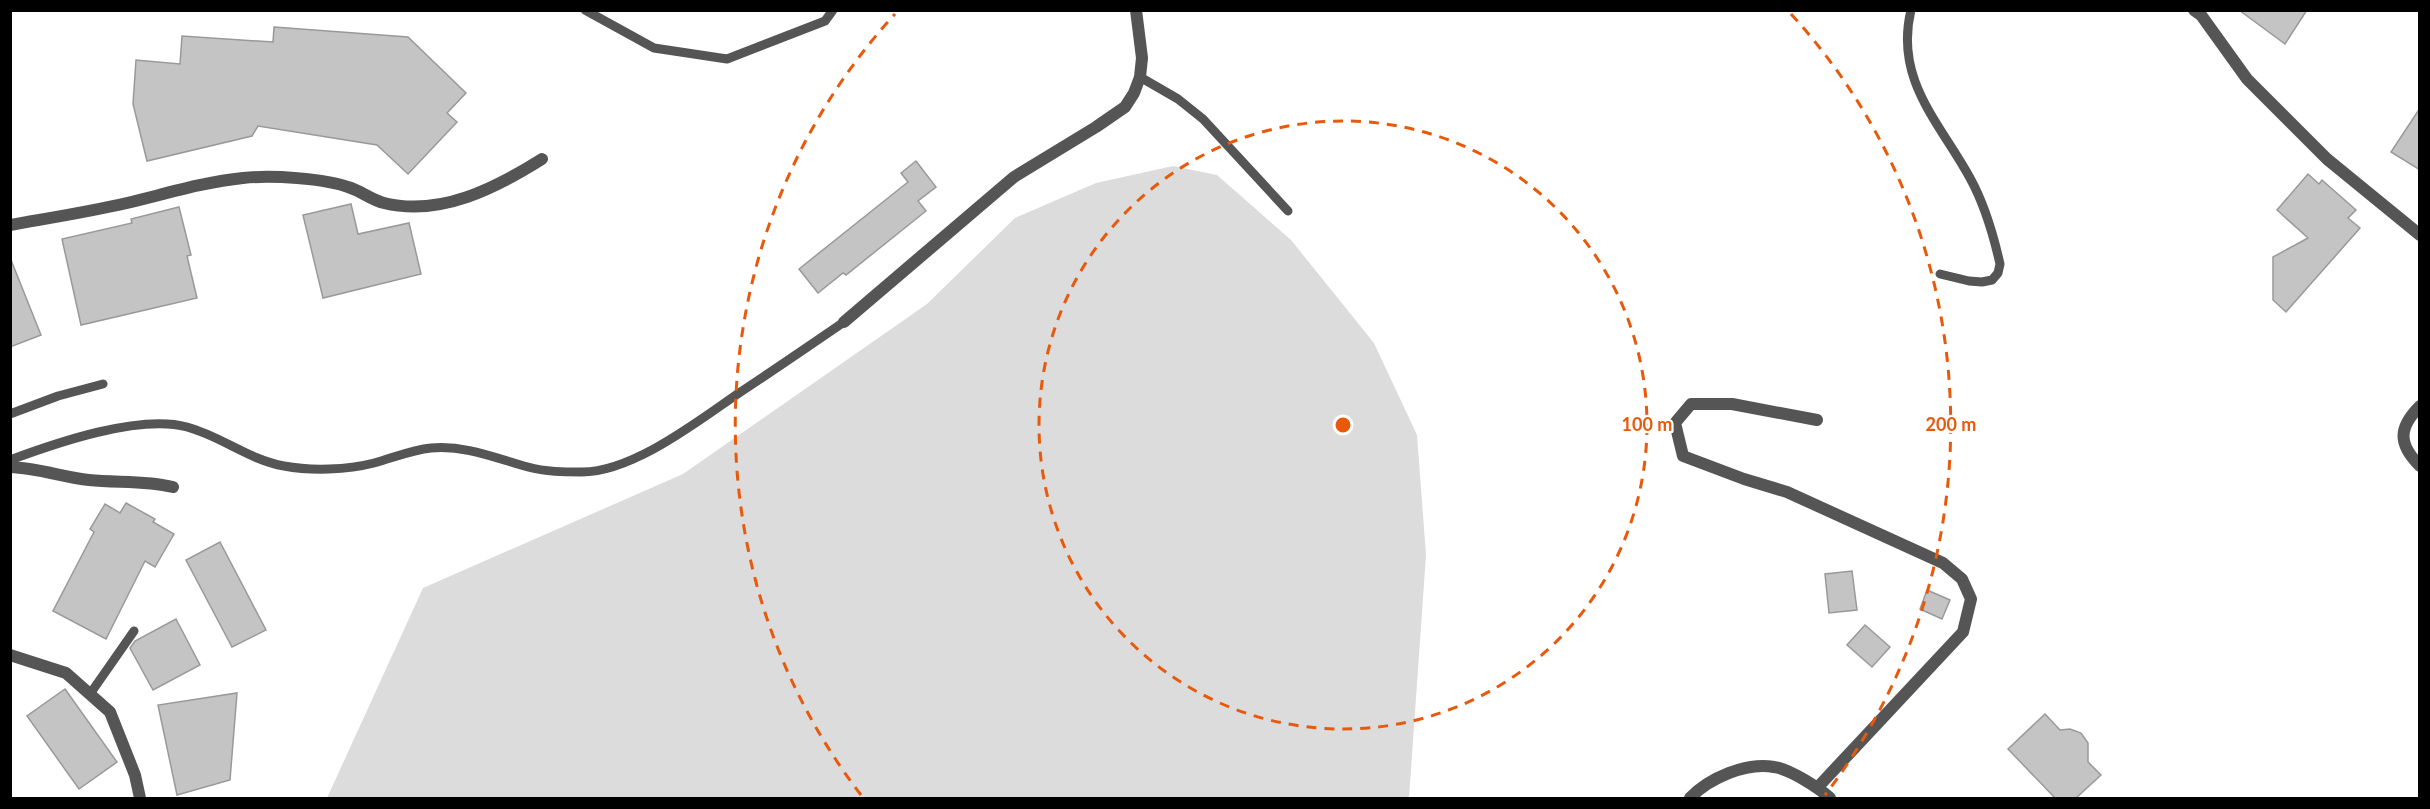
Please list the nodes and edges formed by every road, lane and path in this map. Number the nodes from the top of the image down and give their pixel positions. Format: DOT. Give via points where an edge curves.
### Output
graph roads {
  1 [pos="585,10"];
  2 [pos="833,10"];
  3 [pos="1136,10"];
  4 [pos="1911,10"];
  5 [pos="2198,12"];
  6 [pos="1140,77"];
  7 [pos="542,159"];
  8 [pos="1287,211"];
  9 [pos="10,225"];
  10 [pos="2420,235"];
  11 [pos="1940,273"];
  12 [pos="844,322"];
  13 [pos="103,384"];
  14 [pos="2420,406"];
  15 [pos="10,414"];
  16 [pos="1817,420"];
  17 [pos="10,460"];
  18 [pos="2420,466"];
  19 [pos="10,467"];
  20 [pos="173,487"];
  21 [pos="134,631"];
  22 [pos="10,655"];
  23 [pos="90,694"];
  24 [pos="1818,787"];
  25 [pos="140,798"];
  26 [pos="1690,798"];
  27 [pos="1830,798"];
  1 -- 2 [label="lane" via="654,48 727,59 825,21"];
  3 -- 6 [label="street" via="1142,58"];
  4 -- 11 [label="lane" via="1909,49 1916,89 1984,206 2000,264 1992,280 1982,282"];
  5 -- 10 [label="street" via="2247,79 2327,159"];
  6 -- 8 [label="lane" via="1203,119"];
  6 -- 12 [label="street" via="1125,107 1014,177"];
  7 -- 9 [label="street" via="492,188 438,204 398,206 335,184 243,178"];
  12 -- 17 [label="lane" via="680,433 615,466 586,472 542,470 453,448 410,452 349,467 283,466 186,426 159,425 77,438"];
  13 -- 15 [label="lane"];
  14 -- 18 [label="street" via="2402,435 2408,453"];
  16 -- 24 [label="street" via="1732,404 1691,404 1675,423 1683,456 1786,492 1943,563 1962,579 1971,599 1963,632"];
  19 -- 20 [label="street" via="85,480"];
  21 -- 23 [label="lane"];
  22 -- 23 [label="street" via="66,673"];
  23 -- 25 [label="street" via="110,712"];
  24 -- 26 [label="street" via="1774,767 1744,768 1720,777"];
  24 -- 27 [label="street"];
}
